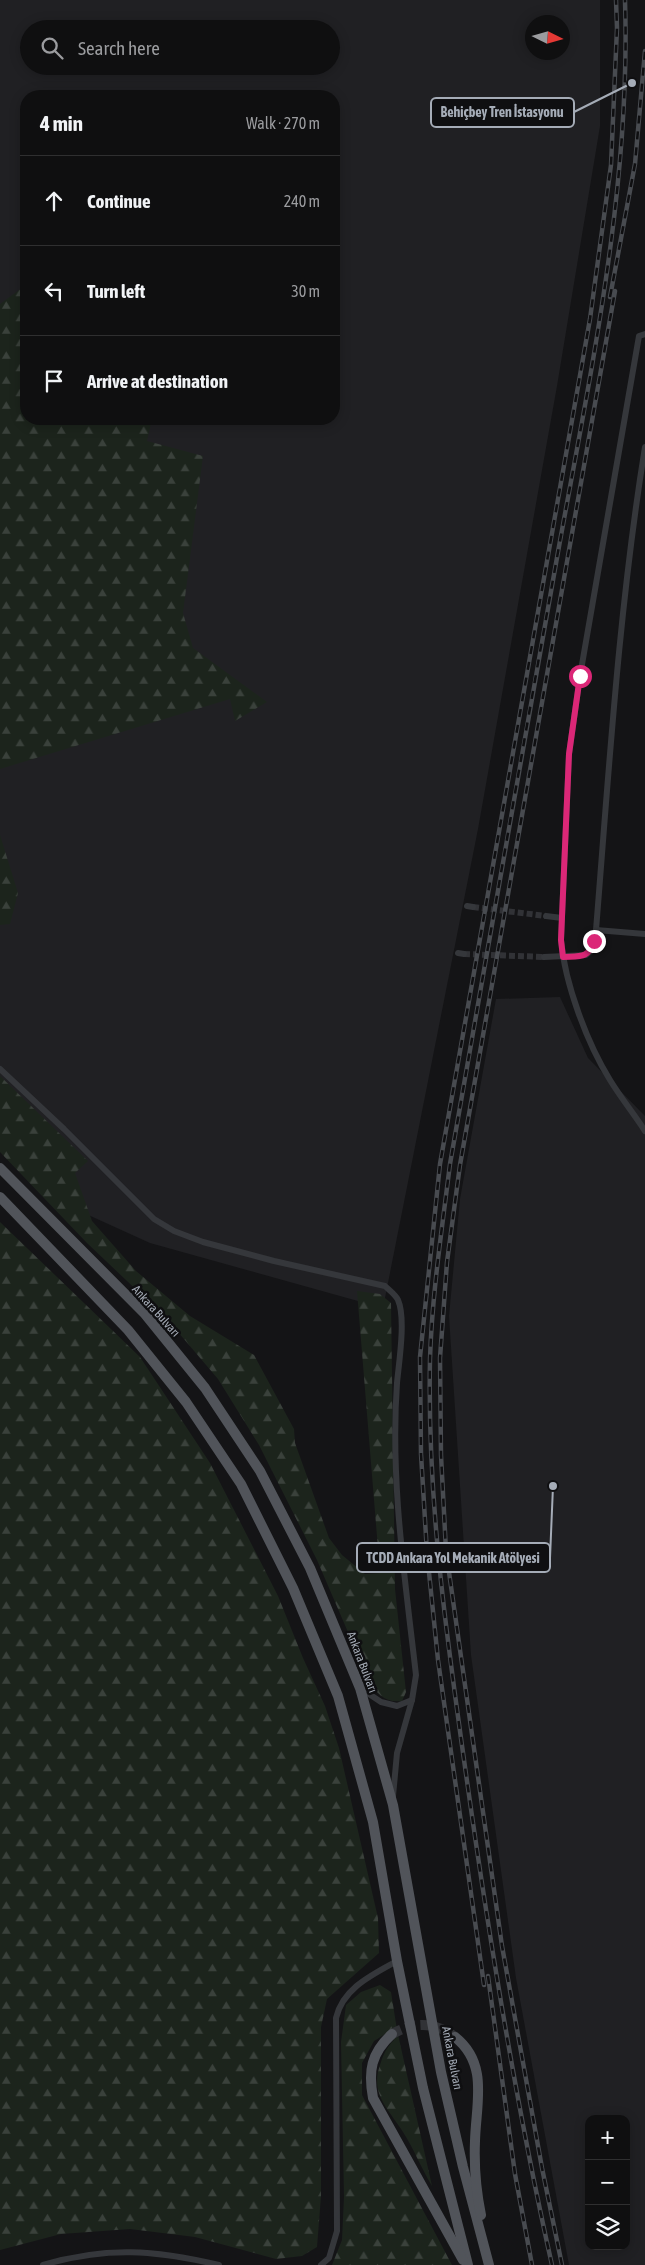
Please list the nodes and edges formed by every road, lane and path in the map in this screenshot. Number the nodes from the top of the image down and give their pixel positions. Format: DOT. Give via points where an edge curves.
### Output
graph roads {
  1 [pos="645,334"];
  2 [pos="645,447"];
  3 [pos="546,916"];
  4 [pos="562,918"];
  5 [pos="596,930"];
  6 [pos="645,934"];
  7 [pos="544,957"];
  8 [pos="563,957"];
  9 [pos="0,1069"];
  10 [pos="645,1131"];
  11 [pos="0,1168"];
  12 [pos="0,1197"];
  13 [pos="360,1688"];
  14 [pos="412,1700"];
  15 [pos="392,1805"];
  16 [pos="397,1962"];
  17 [pos="392,2034"];
  18 [pos="455,2036"];
  19 [pos="43,2265"];
  20 [pos="218,2265"];
  21 [pos="321,2265"];
  22 [pos="467,2265"];
  23 [pos="489,2265"];
  1 -- 4 [label="street" via="639,336 580,676 569,754"];
  2 -- 5 [label="street" via="634,515 618,665"];
  3 -- 4 [label="street"];
  4 -- 8 [label="street"];
  5 -- 6 [label="street"];
  5 -- 8 [label="street" via="591,951 586,955"];
  7 -- 8 [label="street"];
  8 -- 10 [label="street" via="591,1042 610,1079"];
  9 -- 14 [label="street" via="154,1219 174,1231 274,1261 386,1286 398,1299 402,1326 396,1462 400,1532 416,1675"];
  11 -- 13 [label="main road, Ankara Bulvarı" via="145,1314 205,1388 260,1471 306,1559"];
  12 -- 16 [label="main road" via="128,1330 186,1402 241,1484 293,1588 338,1696 373,1822"];
  13 -- 14 [label="street" via="381,1702 396,1706"];
  13 -- 15 [label="main road, Ankara Bulvarı"];
  14 -- 15 [label="street" via="397,1754"];
  15 -- 23 [label="main road, Ankara Bulvarı" via="441,2072"];
  16 -- 21 [label="street" via="361,1981 339,2006 336,2018 338,2231 329,2258"];
  16 -- 22 [label="main road" via="423,2088"];
  17 -- 22 [label="main road" via="376,2052 370,2083 373,2098"];
  18 -- 23 [label="main road" via="466,2046 477,2068 475,2163"];
  19 -- 20 [label="street" via="94,2254 132,2251"];
}
